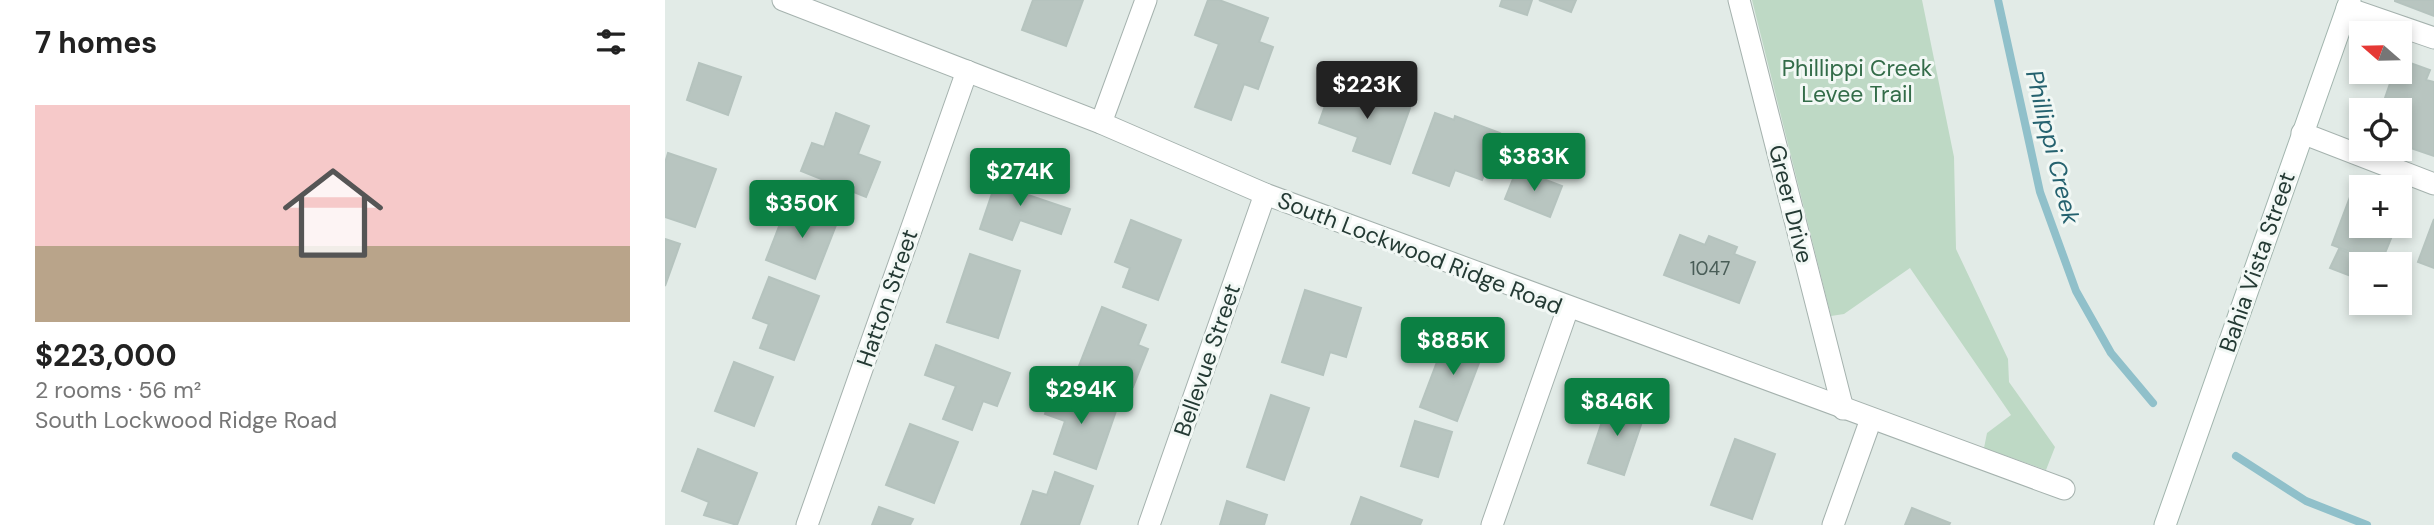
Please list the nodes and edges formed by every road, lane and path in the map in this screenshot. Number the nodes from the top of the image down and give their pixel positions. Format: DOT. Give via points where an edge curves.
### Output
graph roads {
  1 [pos="783,0"];
  2 [pos="1146,0"];
  3 [pos="1739,0"];
  4 [pos="2349,4"];
  5 [pos="2434,38"];
  6 [pos="967,71"];
  7 [pos="1101,123"];
  8 [pos="2302,133"];
  9 [pos="2434,184"];
  10 [pos="1265,194"];
  11 [pos="1568,308"];
  12 [pos="1843,409"];
  13 [pos="1871,419"];
  14 [pos="2064,489"];
  15 [pos="807,525"];
  16 [pos="1149,525"];
  17 [pos="1492,525"];
  18 [pos="1833,525"];
  19 [pos="2165,525"];
  1 -- 6 [label="street, South Lockwood Ridge Road"];
  2 -- 7 [label="street"];
  3 -- 12 [label="street, Greer Drive"];
  4 -- 5 [label="street"];
  4 -- 8 [label="street, Bahia Vista Street"];
  6 -- 7 [label="street, South Lockwood Ridge Road"];
  6 -- 15 [label="street, Hatton Street"];
  7 -- 10 [label="street, South Lockwood Ridge Road"];
  8 -- 9 [label="street"];
  8 -- 19 [label="street, Bahia Vista Street"];
  10 -- 11 [label="street, South Lockwood Ridge Road"];
  10 -- 16 [label="street, Bellevue Street"];
  11 -- 12 [label="street, South Lockwood Ridge Road"];
  11 -- 17 [label="street"];
  12 -- 13 [label="street, South Lockwood Ridge Road"];
  13 -- 14 [label="street, South Lockwood Ridge Road"];
  13 -- 18 [label="street"];
}
